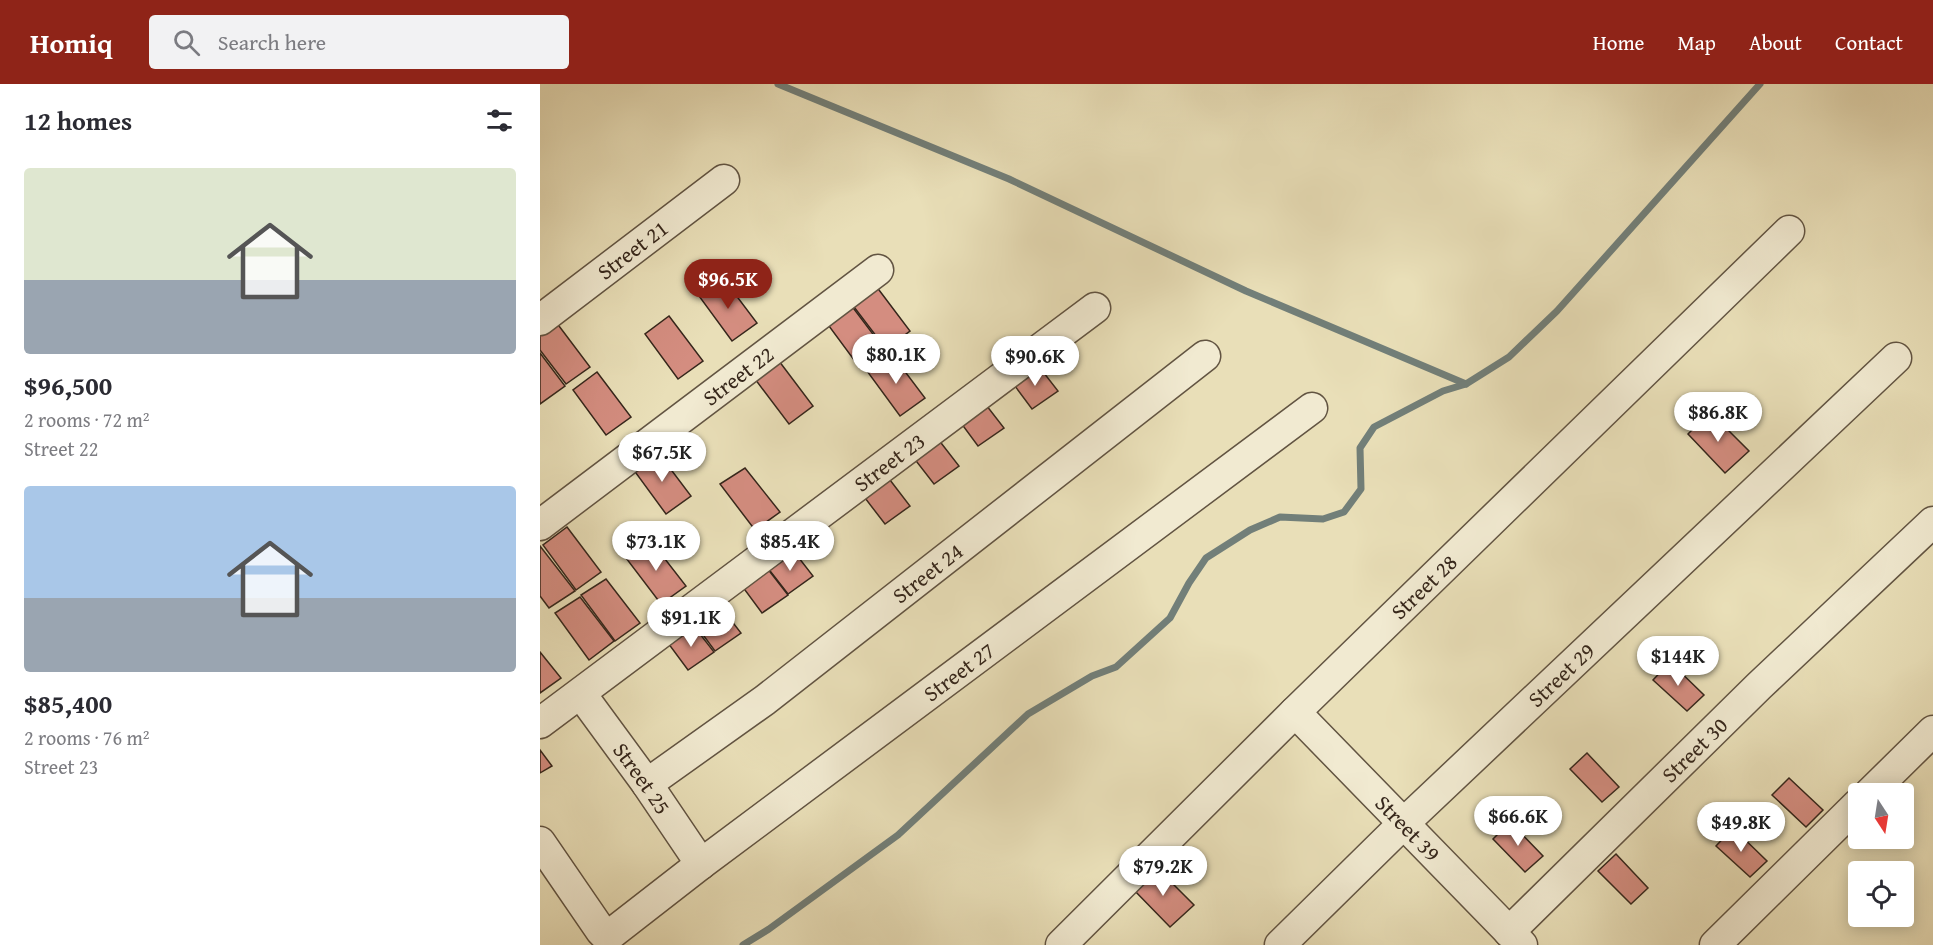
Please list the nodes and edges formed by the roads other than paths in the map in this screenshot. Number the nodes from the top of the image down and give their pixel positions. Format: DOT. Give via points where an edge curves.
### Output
graph roads {
  1 [pos="724,180"];
  2 [pos="1789,231"];
  3 [pos="878,270"];
  4 [pos="1095,308"];
  5 [pos="540,320"];
  6 [pos="1205,356"];
  7 [pos="1896,358"];
  8 [pos="1312,408"];
  9 [pos="1933,522"];
  10 [pos="540,525"];
  11 [pos="581,694"];
  12 [pos="1295,712"];
  13 [pos="540,723"];
  14 [pos="1933,731"];
  15 [pos="1880,783"];
  16 [pos="647,784"];
  17 [pos="1848,814"];
  18 [pos="1403,824"];
  19 [pos="540,842"];
  20 [pos="701,864"];
  21 [pos="1514,940"];
  22 [pos="1061,945"];
  23 [pos="1280,945"];
  24 [pos="1715,945"];
  1 -- 5 [label="street, Street 21"];
  2 -- 12 [label="street, Street 28"];
  3 -- 10 [label="street, Street 22"];
  4 -- 11 [label="street, Street 23"];
  6 -- 16 [label="street, Street 24" via="765,699"];
  7 -- 18 [label="street, Street 29"];
  8 -- 20 [label="street, Street 27"];
  9 -- 21 [label="street, Street 30" via="1759,686"];
  11 -- 13 [label="street, Street 23"];
  11 -- 16 [label="street, Street 25"];
  12 -- 18 [label="street, Street 39"];
  12 -- 22 [label="street, Street 28"];
  14 -- 15 [label="street"];
  16 -- 20 [label="street, Street 25"];
  17 -- 24 [label="street"];
  18 -- 21 [label="street, Street 39"];
  18 -- 23 [label="street, Street 29"];
  19 -- 20 [label="street, Street 27" via="606,936"];
}
